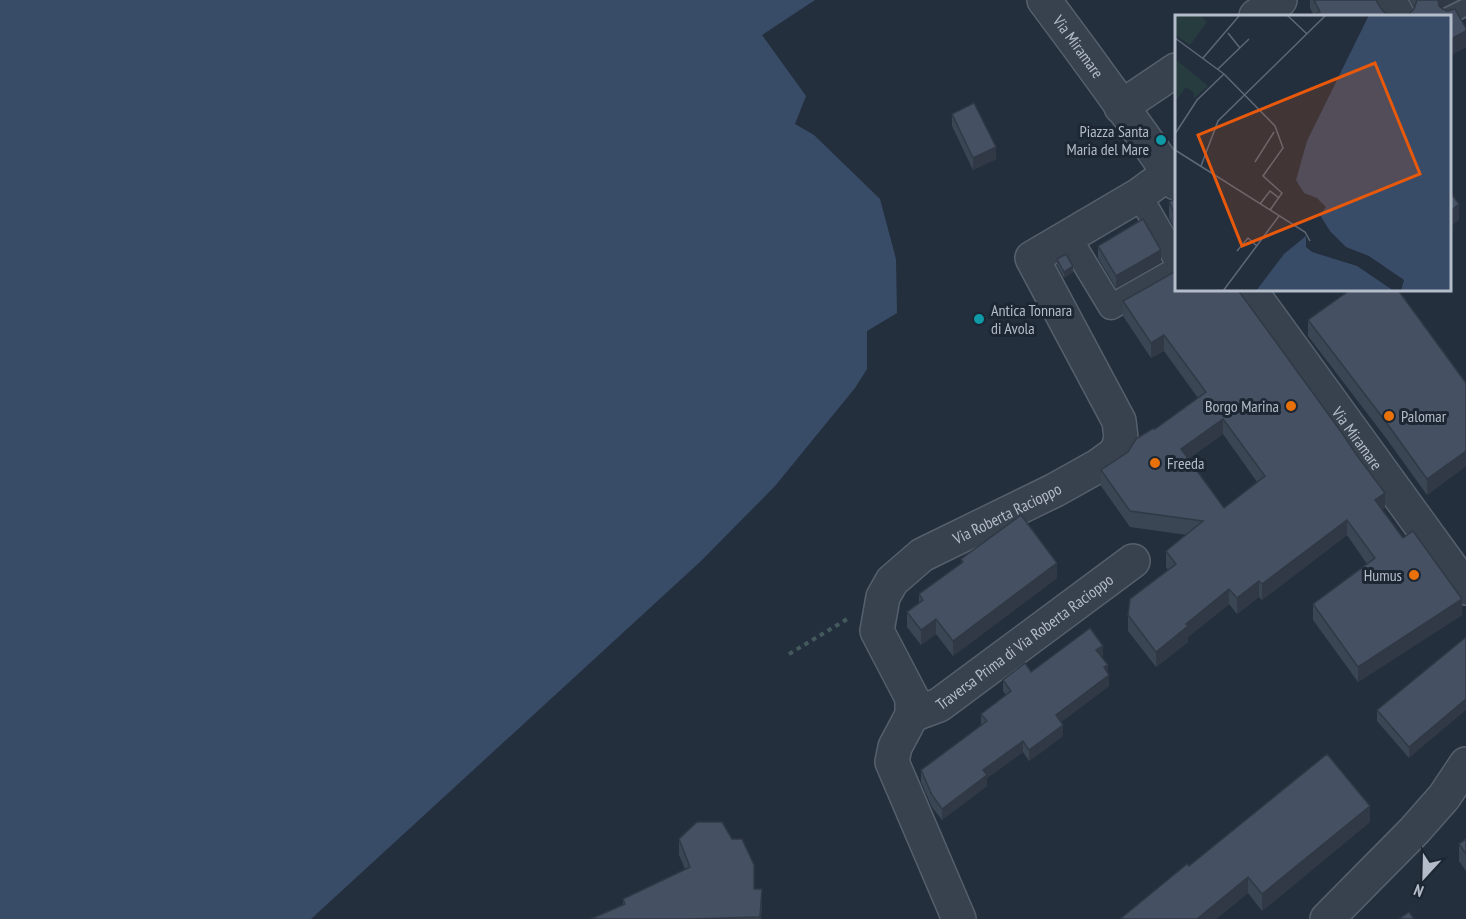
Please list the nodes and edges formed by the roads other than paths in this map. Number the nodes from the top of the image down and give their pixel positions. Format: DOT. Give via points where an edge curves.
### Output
graph roads {
  1 [pos="1044,0"];
  2 [pos="1280,0"];
  3 [pos="1389,0"];
  4 [pos="1466,7"];
  5 [pos="1258,15"];
  6 [pos="1397,15"];
  7 [pos="1450,15"];
  8 [pos="1175,71"];
  9 [pos="1122,107"];
  10 [pos="1173,178"];
  11 [pos="1139,195"];
  12 [pos="1068,236"];
  13 [pos="1175,257"];
  14 [pos="1175,271"];
  15 [pos="1251,291"];
  16 [pos="1133,561"];
  17 [pos="1466,588"];
  18 [pos="912,715"];
  19 [pos="1466,764"];
  20 [pos="1455,790"];
  21 [pos="959,919"];
  22 [pos="1327,919"];
  1 -- 9 [label="street, Via Miramare"];
  2 -- 5 [label="street"];
  3 -- 6 [label="street"];
  4 -- 7 [label="lane"];
  8 -- 9 [label="street"];
  9 -- 10 [label="street, Via Miramare"];
  10 -- 11 [label="street, Via Roberta Racioppo"];
  11 -- 12 [label="street, Via Roberta Racioppo"];
  11 -- 13 [label="street"];
  12 -- 14 [label="street" via="1111,307"];
  12 -- 18 [label="street, Via Roberta Racioppo" via="1032,258 1119,421 1121,438 1117,452 1055,490 922,555 892,581 883,597 877,631 912,698"];
  15 -- 17 [label="street, Via Miramare"];
  16 -- 18 [label="street, Traversa Prima di Via Roberta Racioppo" via="939,705"];
  18 -- 21 [label="street" via="895,747 892,762"];
  19 -- 20 [label="street"];
  20 -- 22 [label="street"];
}
